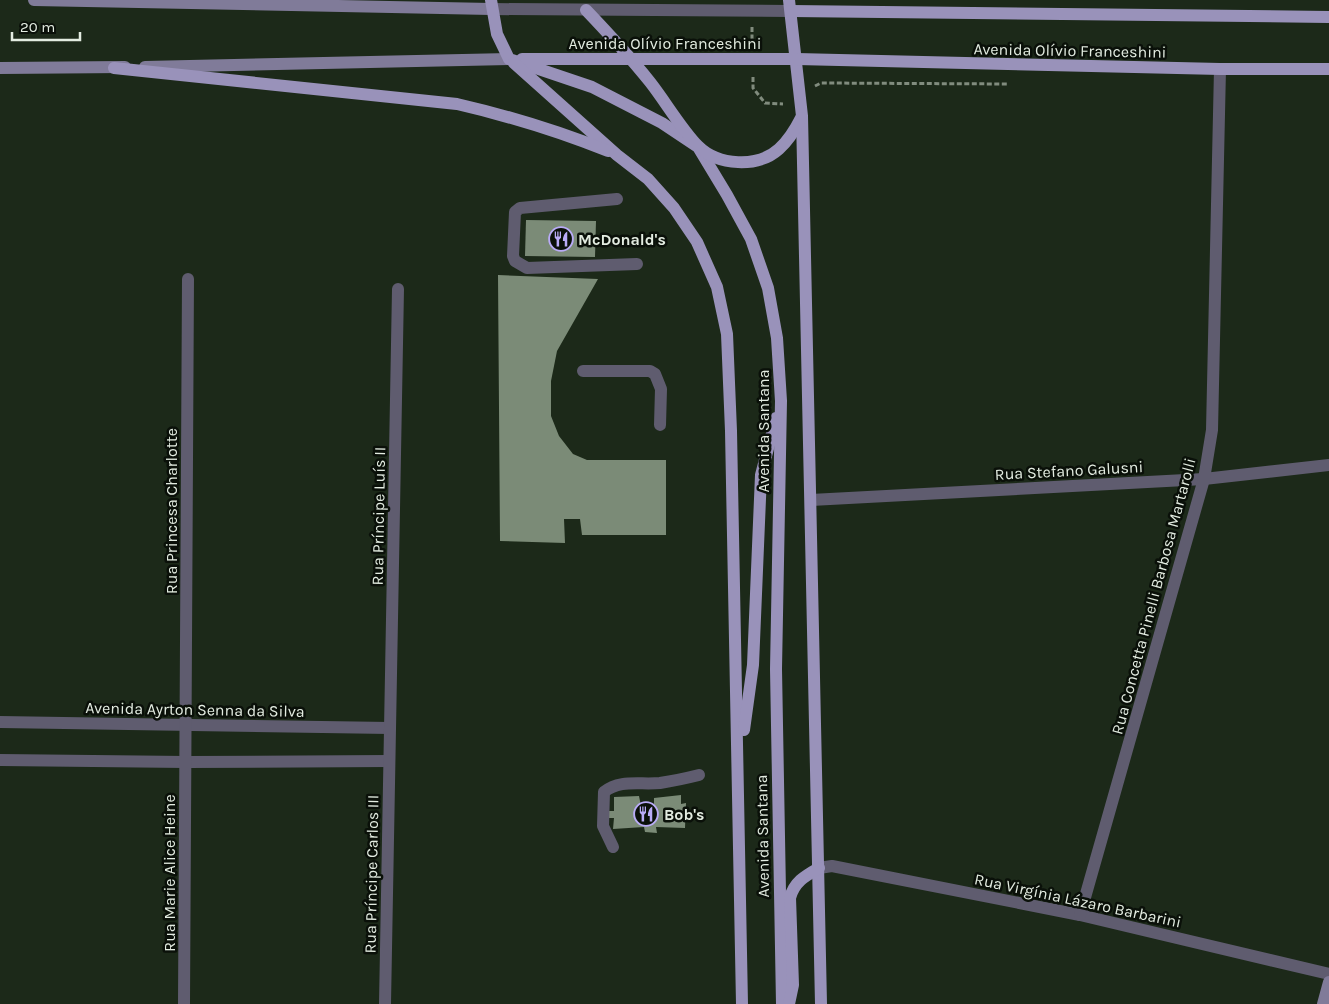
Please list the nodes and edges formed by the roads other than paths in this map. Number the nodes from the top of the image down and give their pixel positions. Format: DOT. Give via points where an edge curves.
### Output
graph roads {
  1 [pos="34,0"];
  2 [pos="491,4"];
  3 [pos="585,5"];
  4 [pos="790,5"];
  5 [pos="1329,17"];
  6 [pos="509,59"];
  7 [pos="632,59"];
  8 [pos="796,59"];
  9 [pos="0,68"];
  10 [pos="114,68"];
  11 [pos="1329,68"];
  12 [pos="1220,69"];
  13 [pos="802,116"];
  14 [pos="698,147"];
  15 [pos="617,155"];
  16 [pos="618,199"];
  17 [pos="637,264"];
  18 [pos="188,279"];
  19 [pos="398,289"];
  20 [pos="583,371"];
  21 [pos="781,401"];
  22 [pos="660,425"];
  23 [pos="1329,464"];
  24 [pos="1204,479"];
  25 [pos="811,500"];
  26 [pos="0,722"];
  27 [pos="186,725"];
  28 [pos="390,728"];
  29 [pos="186,743"];
  30 [pos="390,744"];
  31 [pos="0,760"];
  32 [pos="389,761"];
  33 [pos="186,762"];
  34 [pos="738,767"];
  35 [pos="699,776"];
  36 [pos="613,847"];
  37 [pos="819,868"];
  38 [pos="1080,915"];
  39 [pos="1329,974"];
  40 [pos="1329,982"];
  41 [pos="184,1004"];
  42 [pos="385,1004"];
  43 [pos="742,1004"];
  44 [pos="782,1004"];
  45 [pos="789,1004"];
  46 [pos="821,1004"];
  47 [pos="1322,1004"];
  1 -- 2 [label="street"];
  2 -- 3 [label="street, Avenida Olívio Franceshini"];
  2 -- 6 [label="main road" via="498,34"];
  3 -- 4 [label="street, Avenida Olívio Franceshini"];
  3 -- 7 [label="main road"];
  4 -- 5 [label="main road, Avenida Olívio Franceshini"];
  4 -- 8 [label="main road"];
  6 -- 7 [label="main road, Avenida Olívio Franceshini"];
  6 -- 10 [label="street, Avenida Olívio Franceshini"];
  6 -- 14 [label="main road, Avenida Santana" via="592,87 662,123"];
  6 -- 15 [label="main road"];
  7 -- 8 [label="main road, Avenida Olívio Franceshini"];
  7 -- 14 [label="main road"];
  8 -- 12 [label="main road, Avenida Olívio Franceshini"];
  8 -- 13 [label="main road"];
  9 -- 10 [label="street, Avenida Olívio Franceshini"];
  10 -- 15 [label="main road" via="457,104 556,130"];
  11 -- 12 [label="main road, Avenida Olívio Franceshini"];
  12 -- 24 [label="street, Rua Concetta Pinelli Barbosa Martarolli" via="1212,430"];
  13 -- 14 [label="main road" via="793,134 778,150 758,160 737,163 716,158"];
  13 -- 25 [label="main road"];
  14 -- 21 [label="main road, Avenida Santana" via="751,240 768,288 777,338"];
  15 -- 34 [label="main road" via="648,179 674,208 697,242 717,287 728,334"];
  16 -- 17 [label="street" via="520,208 515,212 513,256 516,262 527,268"];
  18 -- 27 [label="street, Rua Princesa Charlotte"];
  19 -- 28 [label="street, Rua Príncipe Luís II"];
  20 -- 22 [label="street" via="650,371 655,374 661,389"];
  21 -- 34 [label="main road" via="762,475 753,665"];
  21 -- 44 [label="main road, Avenida Santana" via="776,669"];
  23 -- 24 [label="street, Rua Stefano Galusni"];
  24 -- 25 [label="street, Rua Stefano Galusni"];
  24 -- 38 [label="street, Rua Concetta Pinelli Barbosa Martarolli"];
  25 -- 37 [label="main road"];
  26 -- 27 [label="street, Avenida Ayrton Senna da Silva"];
  27 -- 28 [label="street, Avenida Ayrton Senna da Silva"];
  27 -- 29 [label="street, Rua Princesa Charlotte"];
  28 -- 30 [label="street, Rua Príncipe Luís II"];
  29 -- 33 [label="street, Rua Marie Alice Heine"];
  30 -- 32 [label="street, Rua Príncipe Carlos III"];
  31 -- 33 [label="street"];
  32 -- 33 [label="street"];
  32 -- 42 [label="street, Rua Príncipe Carlos III"];
  33 -- 41 [label="street, Rua Marie Alice Heine"];
  34 -- 43 [label="main road"];
  35 -- 36 [label="street" via="660,783 619,784 604,792 603,826"];
  37 -- 38 [label="street, Rua Virgínia Lázaro Barbarini" via="832,866"];
  37 -- 45 [label="main road" via="800,880 790,898 793,985"];
  37 -- 46 [label="main road"];
  38 -- 39 [label="street, Rua Virgínia Lázaro Barbarini"];
  40 -- 47 [label="street"];
}
